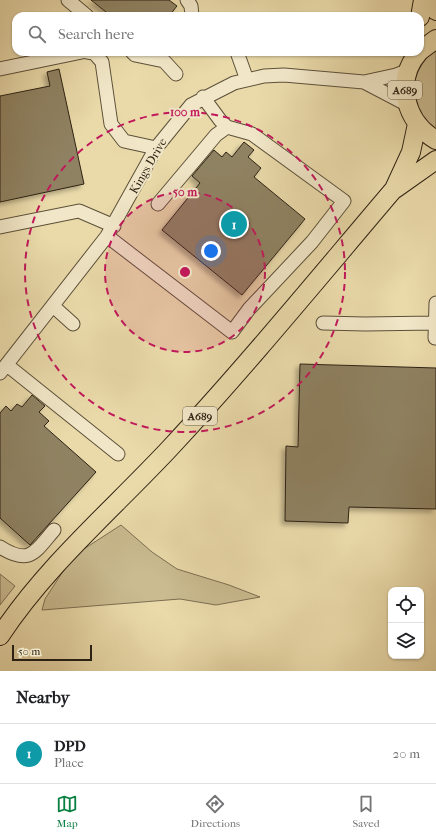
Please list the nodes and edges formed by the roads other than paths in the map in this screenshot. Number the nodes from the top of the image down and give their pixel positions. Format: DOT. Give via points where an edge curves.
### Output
graph roads {
  1 [pos="68,0"];
  2 [pos="187,0"];
  3 [pos="423,0"];
  4 [pos="429,0"];
  5 [pos="436,11"];
  6 [pos="82,12"];
  7 [pos="192,12"];
  8 [pos="421,12"];
  9 [pos="436,39"];
  10 [pos="424,49"];
  11 [pos="63,56"];
  12 [pos="97,56"];
  13 [pos="141,56"];
  14 [pos="238,56"];
  15 [pos="416,56"];
  16 [pos="165,60"];
  17 [pos="0,69"];
  18 [pos="176,74"];
  19 [pos="247,80"];
  20 [pos="364,82"];
  21 [pos="203,97"];
  22 [pos="408,105"];
  23 [pos="417,124"];
  24 [pos="227,127"];
  25 [pos="436,140"];
  26 [pos="156,148"];
  27 [pos="436,160"];
  28 [pos="394,189"];
  29 [pos="158,204"];
  30 [pos="0,227"];
  31 [pos="111,231"];
  32 [pos="436,304"];
  33 [pos="53,306"];
  34 [pos="323,323"];
  35 [pos="435,323"];
  36 [pos="74,324"];
  37 [pos="436,338"];
  38 [pos="3,369"];
  39 [pos="118,454"];
  40 [pos="54,530"];
  41 [pos="0,547"];
  42 [pos="0,636"];
  1 -- 6 [label="street"];
  2 -- 7 [label="street"];
  3 -- 8 [label="highway"];
  4 -- 5 [label="highway"];
  9 -- 10 [label="highway"];
  11 -- 17 [label="street"];
  12 -- 26 [label="street" via="102,62 112,124 124,141"];
  13 -- 16 [label="street"];
  14 -- 19 [label="street"];
  15 -- 20 [label="street, Kings Drive" via="396,75"];
  15 -- 22 [label="highway, A689" via="405,93"];
  16 -- 18 [label="street"];
  19 -- 20 [label="street, Kings Drive" via="284,75"];
  19 -- 21 [label="street, Kings Drive"];
  20 -- 22 [label="street, Kings Drive"];
  21 -- 24 [label="street"];
  21 -- 26 [label="street, Kings Drive" via="191,105"];
  22 -- 23 [label="highway, A689"];
  23 -- 25 [label="highway, A689"];
  23 -- 28 [label="highway, A689" via="411,152"];
  24 -- 29 [label="street" via="216,135"];
  24 -- 31 [label="street" via="252,134 344,200 312,242 249,309 232,332"];
  26 -- 31 [label="street, Kings Drive"];
  27 -- 28 [label="highway, A689"];
  28 -- 42 [label="highway, A689" via="234,379 61,561"];
  30 -- 31 [label="street" via="79,211"];
  31 -- 33 [label="street, Kings Drive"];
  32 -- 35 [label="street"];
  33 -- 36 [label="street"];
  33 -- 38 [label="street, Kings Drive"];
  34 -- 35 [label="street"];
  35 -- 37 [label="street"];
  38 -- 39 [label="street"];
  40 -- 41 [label="street" via="34,554 16,555"];
}
